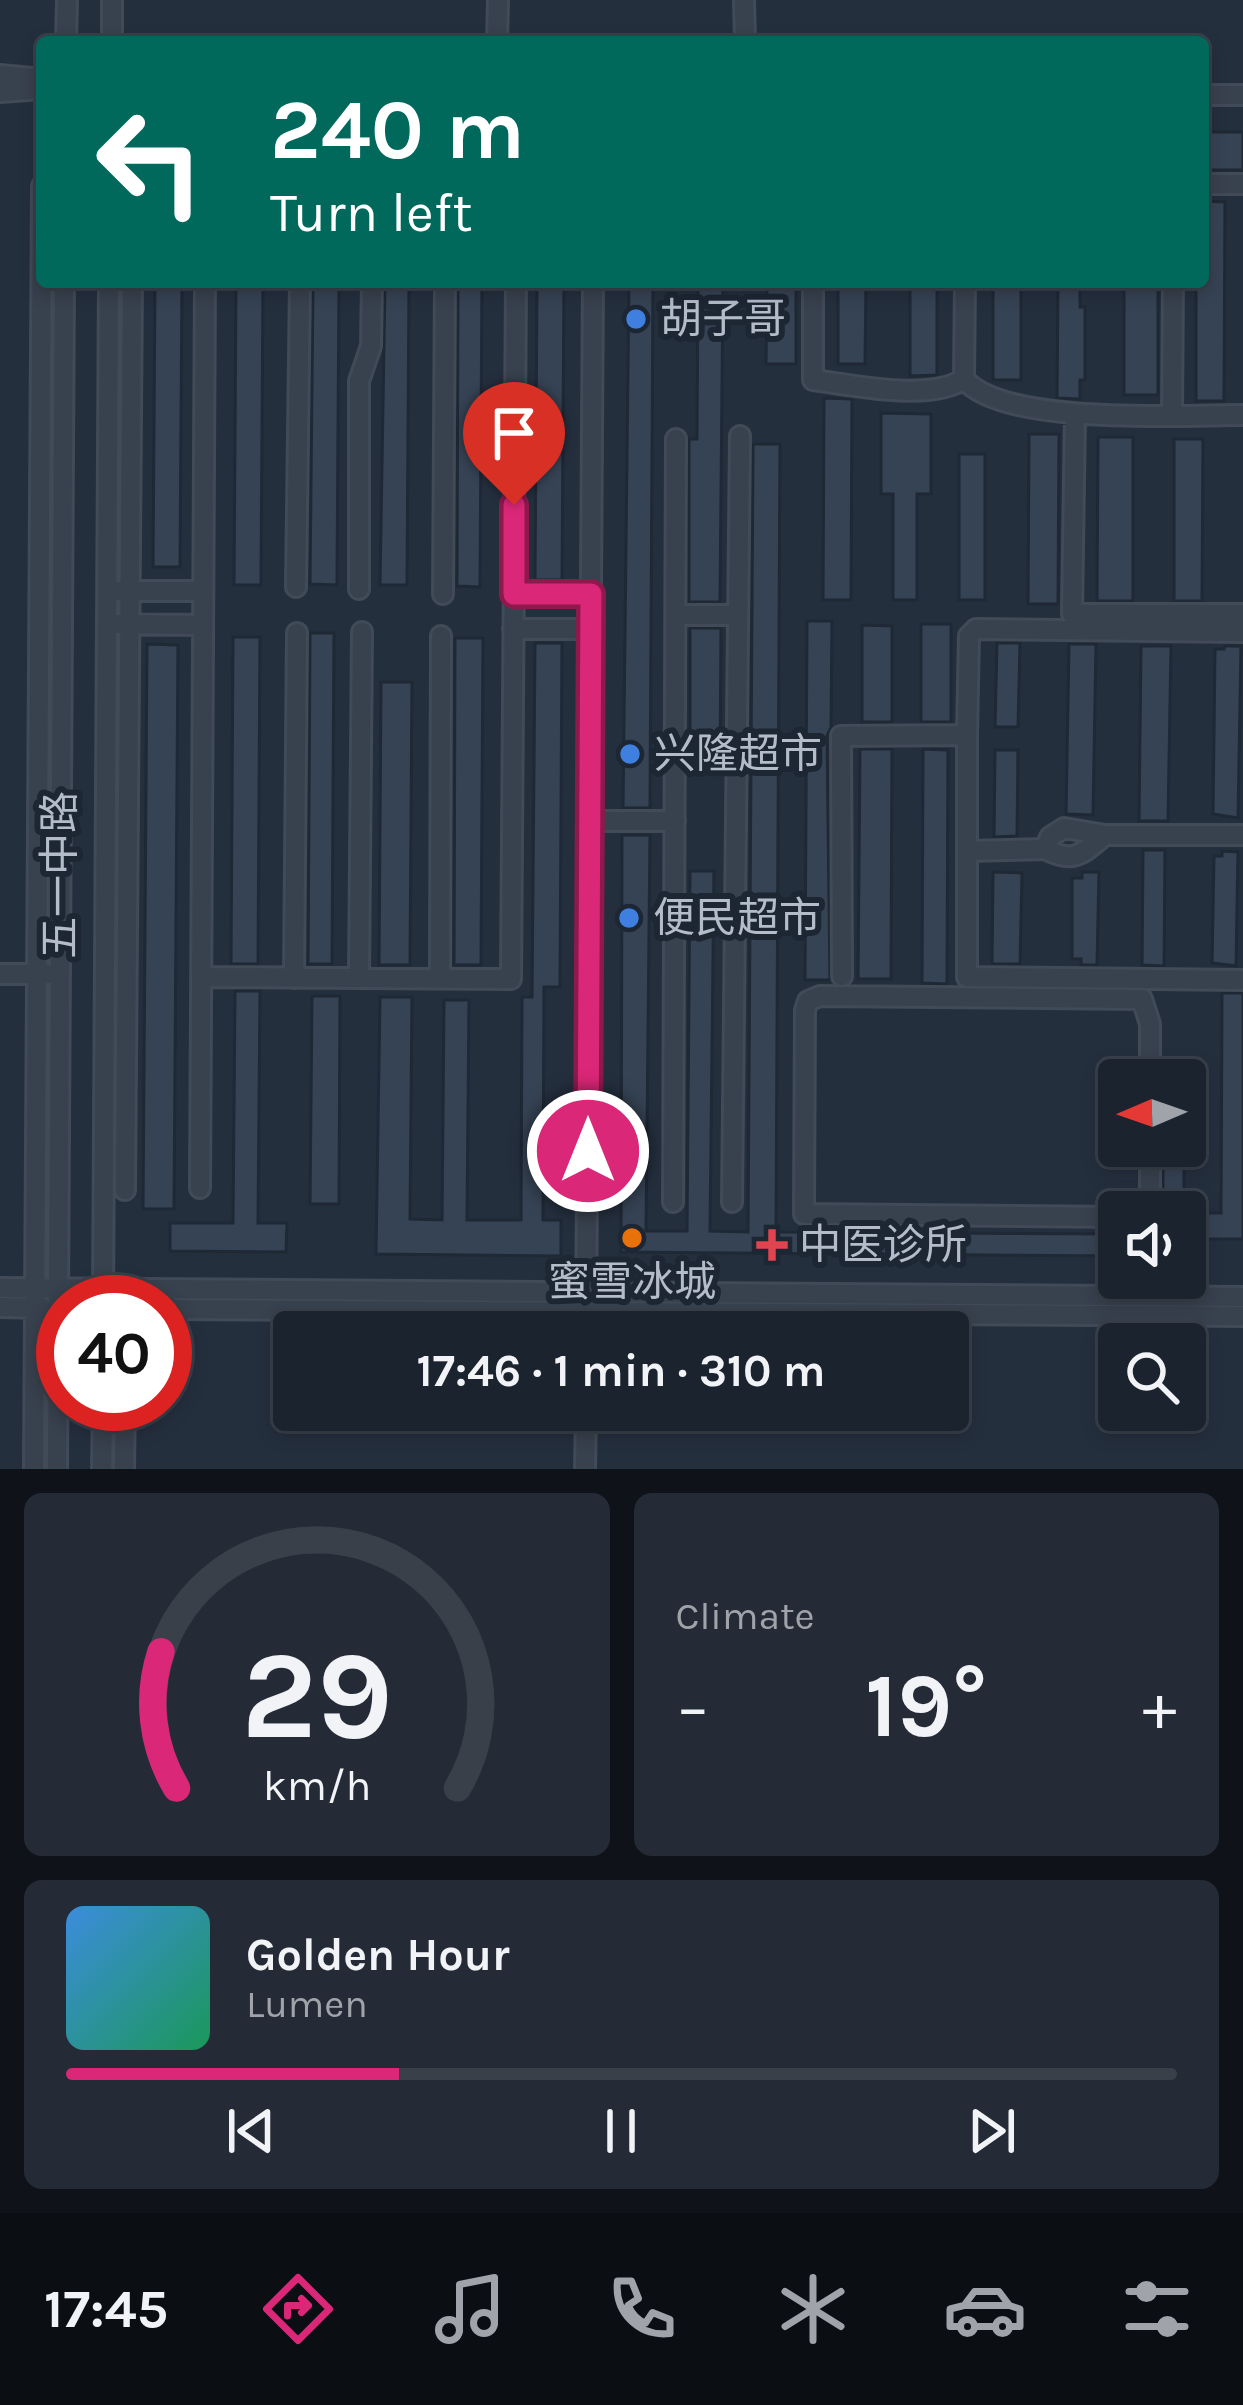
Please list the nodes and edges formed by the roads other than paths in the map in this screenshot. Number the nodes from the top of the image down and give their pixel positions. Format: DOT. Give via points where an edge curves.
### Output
graph roads {
  1 [pos="67,0"];
  2 [pos="112,0"];
  3 [pos="497,0"];
  4 [pos="744,0"];
  5 [pos="66,36"];
  6 [pos="112,36"];
  7 [pos="497,36"];
  8 [pos="745,36"];
  9 [pos="0,75"];
  10 [pos="36,79"];
  11 [pos="36,89"];
  12 [pos="0,92"];
  13 [pos="1209,95"];
  14 [pos="1243,95"];
  15 [pos="1209,184"];
  16 [pos="1243,184"];
  17 [pos="41,288"];
  18 [pos="64,288"];
  19 [pos="110,288"];
  20 [pos="132,288"];
  21 [pos="206,288"];
  22 [pos="300,288"];
  23 [pos="372,288"];
  24 [pos="445,288"];
  25 [pos="515,288"];
  26 [pos="593,288"];
  27 [pos="813,288"];
  28 [pos="965,288"];
  29 [pos="1172,288"];
  30 [pos="964,379"];
  31 [pos="1075,414"];
  32 [pos="1172,415"];
  33 [pos="1243,415"];
  34 [pos="740,436"];
  35 [pos="676,439"];
  36 [pos="296,586"];
  37 [pos="359,590"];
  38 [pos="107,591"];
  39 [pos="130,591"];
  40 [pos="203,592"];
  41 [pos="514,594"];
  42 [pos="591,594"];
  43 [pos="443,595"];
  44 [pos="1243,614"];
  45 [pos="676,615"];
  46 [pos="738,615"];
  47 [pos="107,624"];
  48 [pos="129,624"];
  49 [pos="203,625"];
  50 [pos="591,628"];
  51 [pos="513,629"];
  52 [pos="362,632"];
  53 [pos="1243,632"];
  54 [pos="297,633"];
  55 [pos="441,636"];
  56 [pos="967,735"];
  57 [pos="590,821"];
  58 [pos="674,821"];
  59 [pos="1105,835"];
  60 [pos="1243,835"];
  61 [pos="1045,848"];
  62 [pos="967,850"];
  63 [pos="0,974"];
  64 [pos="38,974"];
  65 [pos="59,974"];
  66 [pos="842,976"];
  67 [pos="201,977"];
  68 [pos="295,978"];
  69 [pos="359,978"];
  70 [pos="440,979"];
  71 [pos="1243,980"];
  72 [pos="1150,1059"];
  73 [pos="200,1188"];
  74 [pos="125,1190"];
  75 [pos="673,1202"];
  76 [pos="732,1202"];
  77 [pos="1098,1217"];
  78 [pos="36,1275"];
  79 [pos="60,1275"];
  80 [pos="103,1275"];
  81 [pos="0,1288"];
  82 [pos="1098,1289"];
  83 [pos="1206,1294"];
  84 [pos="36,1298"];
  85 [pos="1243,1298"];
  86 [pos="192,1299"];
  87 [pos="0,1307"];
  88 [pos="192,1309"];
  89 [pos="446,1311"];
  90 [pos="557,1311"];
  91 [pos="587,1311"];
  92 [pos="610,1311"];
  93 [pos="969,1314"];
  94 [pos="1243,1316"];
  95 [pos="58,1431"];
  96 [pos="103,1431"];
  97 [pos="125,1431"];
  98 [pos="586,1431"];
  99 [pos="34,1469"];
  100 [pos="57,1469"];
  101 [pos="103,1469"];
  102 [pos="124,1469"];
  103 [pos="585,1469"];
  1 -- 5 [label="street"];
  2 -- 6 [label="street"];
  3 -- 7 [label="street"];
  4 -- 8 [label="street"];
  9 -- 10 [label="street"];
  11 -- 12 [label="street"];
  13 -- 14 [label="street"];
  15 -- 16 [label="street"];
  17 -- 64 [label="street"];
  18 -- 65 [label="street, 五一中路"];
  19 -- 38 [label="street, 五一中路"];
  20 -- 39 [label="street"];
  21 -- 40 [label="street"];
  22 -- 36 [label="street"];
  23 -- 37 [label="street" via="371,346 359,381"];
  24 -- 43 [label="street"];
  25 -- 41 [label="street"];
  26 -- 42 [label="street"];
  27 -- 30 [label="street" via="813,380 944,390"];
  28 -- 30 [label="street"];
  29 -- 32 [label="street"];
  30 -- 31 [label="street" via="1004,401"];
  31 -- 32 [label="street"];
  31 -- 44 [label="street" via="1072,614"];
  32 -- 33 [label="street"];
  34 -- 46 [label="street"];
  35 -- 45 [label="street"];
  38 -- 39 [label="street"];
  38 -- 47 [label="street, 五一中路"];
  39 -- 40 [label="street"];
  39 -- 48 [label="street"];
  40 -- 49 [label="street"];
  41 -- 42 [label="street"];
  41 -- 51 [label="street"];
  42 -- 50 [label="street"];
  45 -- 46 [label="street"];
  45 -- 58 [label="street"];
  46 -- 76 [label="street"];
  47 -- 48 [label="street"];
  47 -- 80 [label="street, 五一中路"];
  48 -- 49 [label="street"];
  48 -- 74 [label="street"];
  49 -- 67 [label="street"];
  50 -- 51 [label="street"];
  50 -- 57 [label="street"];
  51 -- 70 [label="street" via="511,979"];
  52 -- 69 [label="street"];
  53 -- 56 [label="street" via="976,629 969,636"];
  54 -- 68 [label="street"];
  55 -- 70 [label="street"];
  56 -- 62 [label="street"];
  56 -- 66 [label="street" via="841,736"];
  57 -- 58 [label="street"];
  57 -- 91 [label="street"];
  58 -- 75 [label="street"];
  59 -- 60 [label="street"];
  59 -- 61 [label="street" via="1075,857"];
  59 -- 61 [label="street" via="1064,828"];
  61 -- 62 [label="street"];
  62 -- 71 [label="street" via="967,977"];
  63 -- 64 [label="street"];
  64 -- 65 [label="street"];
  64 -- 78 [label="street"];
  65 -- 79 [label="street, 五一中路"];
  67 -- 68 [label="street"];
  67 -- 73 [label="street"];
  68 -- 69 [label="street"];
  69 -- 70 [label="street"];
  72 -- 77 [label="street" via="1142,999 820,996 805,1010 804,1214"];
  81 -- 84 [label="street"];
  82 -- 92 [label="street"];
  83 -- 85 [label="street"];
  84 -- 87 [label="street"];
  84 -- 99 [label="street"];
  86 -- 90 [label="street"];
  88 -- 89 [label="street"];
  93 -- 94 [label="street"];
  95 -- 100 [label="street, 五一中路"];
  96 -- 101 [label="street"];
  97 -- 102 [label="street"];
  98 -- 103 [label="street"];
}
